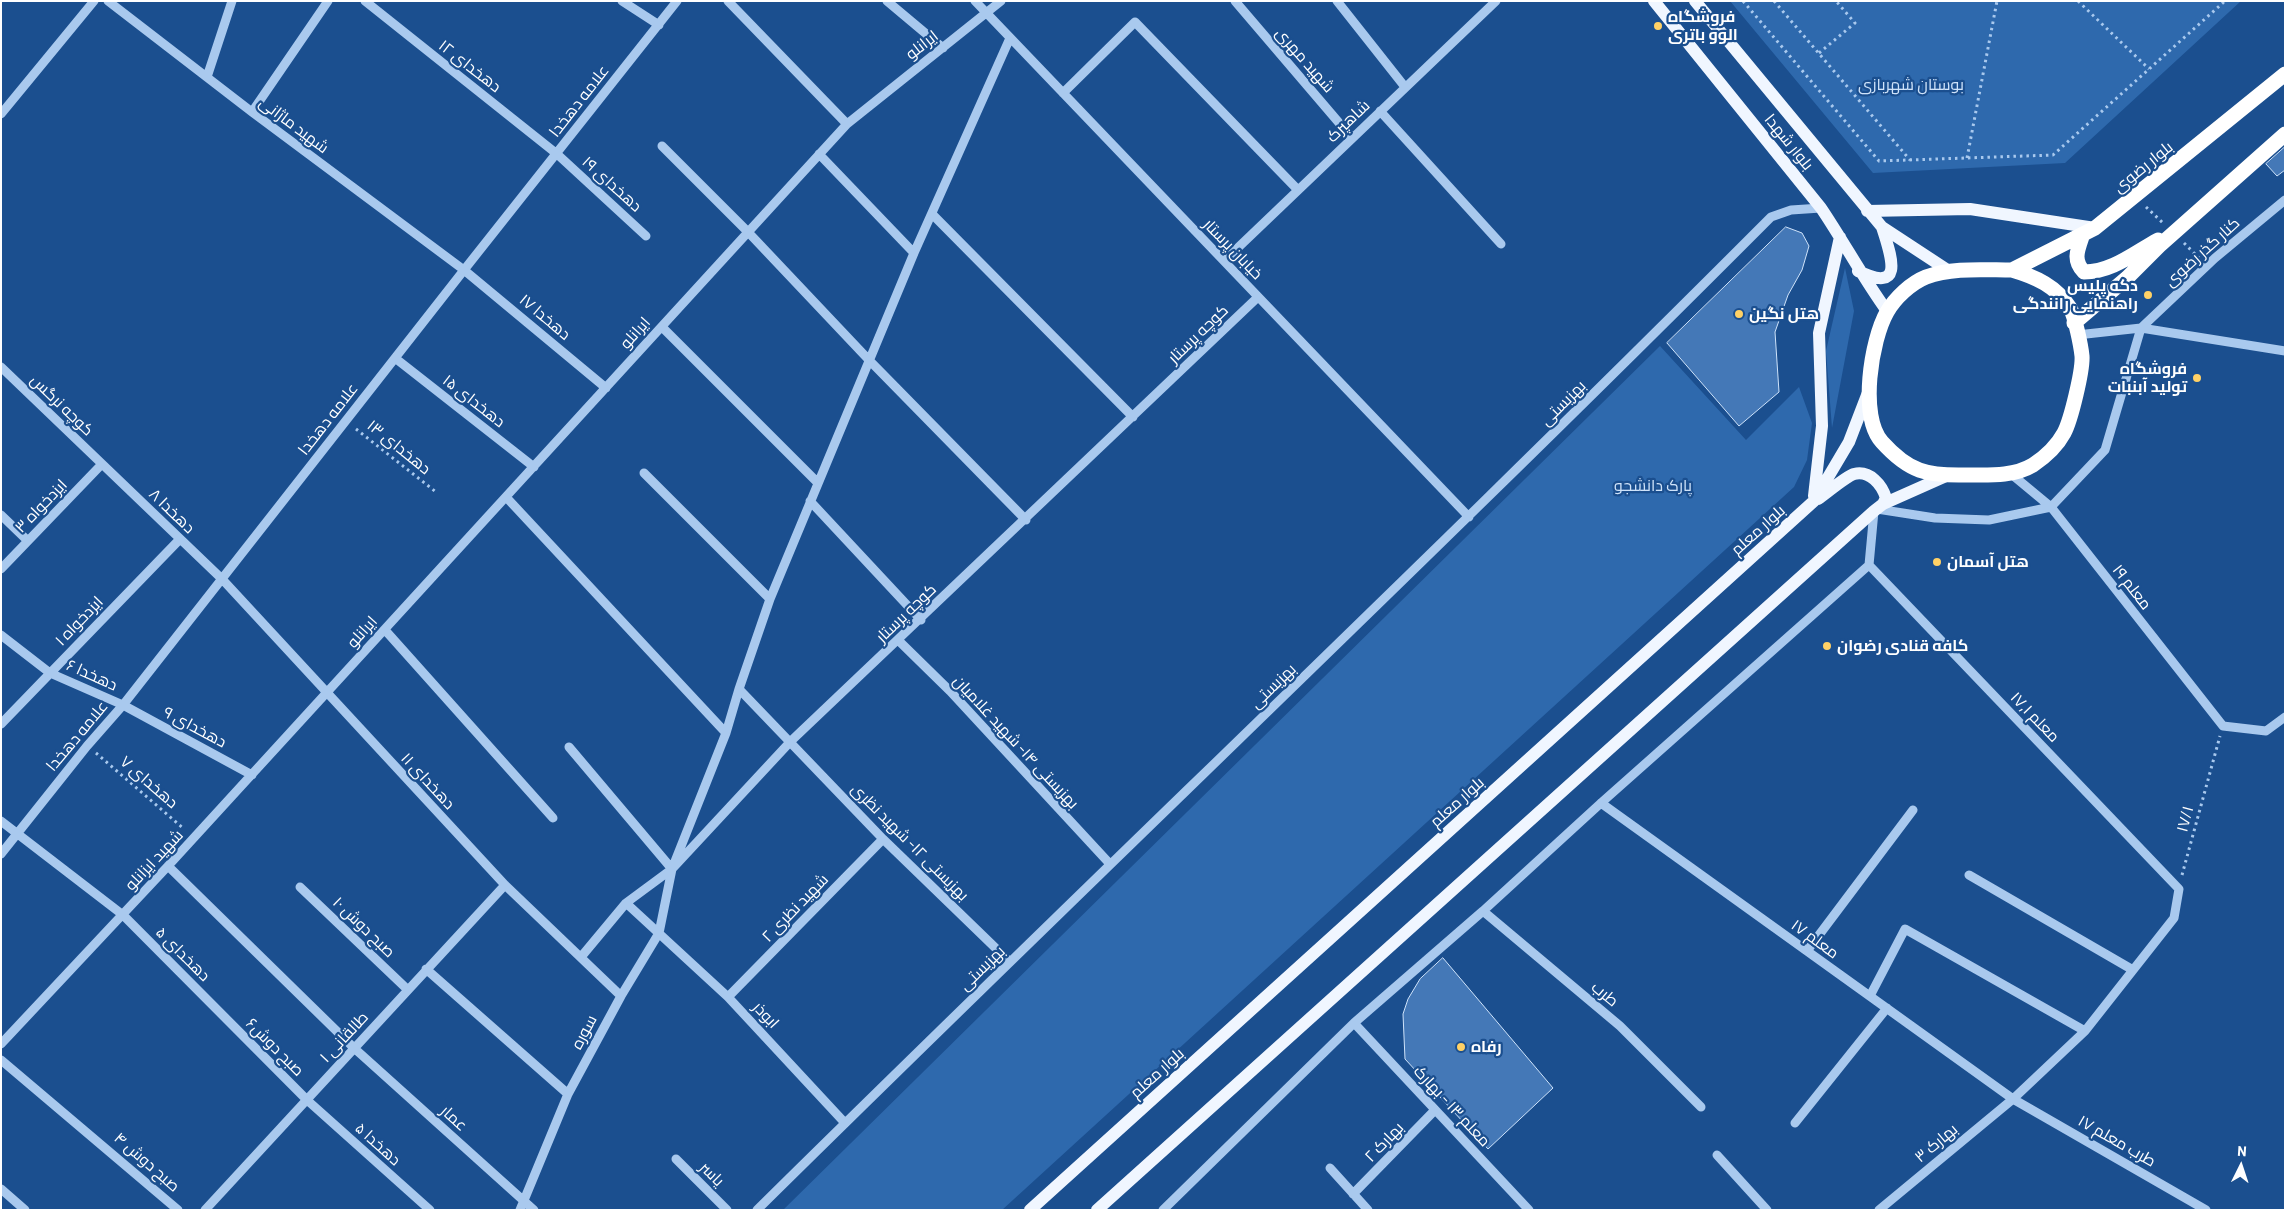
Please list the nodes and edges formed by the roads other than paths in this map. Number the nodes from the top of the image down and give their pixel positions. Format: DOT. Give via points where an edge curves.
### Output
graph roads {
  1 [pos="94,1"];
  2 [pos="108,1"];
  3 [pos="232,1"];
  4 [pos="328,1"];
  5 [pos="365,1"];
  6 [pos="622,1"];
  7 [pos="678,1"];
  8 [pos="728,1"];
  9 [pos="887,1"];
  10 [pos="975,1"];
  11 [pos="1001,1"];
  12 [pos="1235,1"];
  13 [pos="1338,1"];
  14 [pos="1654,1"];
  15 [pos="1695,1"];
  16 [pos="1494,2"];
  17 [pos="986,14"];
  18 [pos="659,25"];
  19 [pos="1010,38"];
  20 [pos="943,48"];
  21 [pos="2285,74"];
  22 [pos="207,77"];
  23 [pos="1405,87"];
  24 [pos="1063,93"];
  25 [pos="252,112"];
  26 [pos="1380,112"];
  27 [pos="1,114"];
  28 [pos="847,124"];
  29 [pos="2285,134"];
  30 [pos="1352,138"];
  31 [pos="662,146"];
  32 [pos="557,154"];
  33 [pos="819,154"];
  34 [pos="1298,190"];
  35 [pos="2285,200"];
  36 [pos="1821,208"];
  37 [pos="1867,211"];
  38 [pos="933,214"];
  39 [pos="1882,227"];
  40 [pos="2089,231"];
  41 [pos="748,232"];
  42 [pos="2174,233"];
  43 [pos="646,236"];
  44 [pos="1840,237"];
  45 [pos="1501,244"];
  46 [pos="914,253"];
  47 [pos="1224,261"];
  48 [pos="464,270"];
  49 [pos="1858,270"];
  50 [pos="2012,270"];
  51 [pos="1949,271"];
  52 [pos="1258,297"];
  53 [pos="1887,311"];
  54 [pos="662,327"];
  55 [pos="2141,328"];
  56 [pos="2076,329"];
  57 [pos="2285,351"];
  58 [pos="395,358"];
  59 [pos="869,360"];
  60 [pos="1,367"];
  61 [pos="606,388"];
  62 [pos="1869,390"];
  63 [pos="1133,417"];
  64 [pos="102,464"];
  65 [pos="534,467"];
  66 [pos="644,473"];
  67 [pos="2010,473"];
  68 [pos="1946,476"];
  69 [pos="818,483"];
  70 [pos="506,497"];
  71 [pos="810,501"];
  72 [pos="1814,502"];
  73 [pos="2050,507"];
  74 [pos="1878,508"];
  75 [pos="1,515"];
  76 [pos="1469,517"];
  77 [pos="1026,520"];
  78 [pos="180,539"];
  79 [pos="28,541"];
  80 [pos="1870,565"];
  81 [pos="1,570"];
  82 [pos="222,579"];
  83 [pos="770,600"];
  84 [pos="921,620"];
  85 [pos="385,630"];
  86 [pos="1,635"];
  87 [pos="899,641"];
  88 [pos="50,673"];
  89 [pos="739,689"];
  90 [pos="326,694"];
  91 [pos="123,705"];
  92 [pos="2285,717"];
  93 [pos="1,724"];
  94 [pos="726,733"];
  95 [pos="791,741"];
  96 [pos="569,747"];
  97 [pos="252,775"];
  98 [pos="1601,803"];
  99 [pos="1913,810"];
  100 [pos="552,818"];
  101 [pos="1,821"];
  102 [pos="18,834"];
  103 [pos="883,839"];
  104 [pos="1,854"];
  105 [pos="1110,864"];
  106 [pos="168,866"];
  107 [pos="672,869"];
  108 [pos="1969,875"];
  109 [pos="504,885"];
  110 [pos="300,887"];
  111 [pos="2179,889"];
  112 [pos="626,903"];
  113 [pos="1483,911"];
  114 [pos="123,915"];
  115 [pos="659,933"];
  116 [pos="1807,951"];
  117 [pos="581,957"];
  118 [pos="1010,962"];
  119 [pos="426,969"];
  120 [pos="2133,970"];
  121 [pos="408,990"];
  122 [pos="621,996"];
  123 [pos="1870,996"];
  124 [pos="728,997"];
  125 [pos="1887,1008"];
  126 [pos="222,1015"];
  127 [pos="1354,1024"];
  128 [pos="2086,1031"];
  129 [pos="1,1044"];
  130 [pos="354,1048"];
  131 [pos="1,1060"];
  132 [pos="568,1094"];
  133 [pos="2012,1099"];
  134 [pos="307,1100"];
  135 [pos="1701,1107"];
  136 [pos="1436,1110"];
  137 [pos="845,1123"];
  138 [pos="1796,1123"];
  139 [pos="1717,1155"];
  140 [pos="676,1159"];
  141 [pos="1330,1168"];
  142 [pos="1,1189"];
  143 [pos="1354,1194"];
  144 [pos="522,1206"];
  145 [pos="24,1210"];
  146 [pos="178,1210"];
  147 [pos="205,1210"];
  148 [pos="430,1210"];
  149 [pos="534,1210"];
  150 [pos="727,1210"];
  151 [pos="757,1210"];
  152 [pos="1030,1210"];
  153 [pos="1097,1210"];
  154 [pos="1163,1210"];
  155 [pos="1368,1210"];
  156 [pos="1529,1210"];
  157 [pos="1767,1210"];
  158 [pos="1879,1210"];
  159 [pos="2206,1210"];
  1 -- 27 [label="street"];
  2 -- 22 [label="street, شهید ماژانی"];
  3 -- 22 [label="street"];
  4 -- 25 [label="street"];
  5 -- 32 [label="street, دهخدای ۱۲"];
  6 -- 18 [label="street"];
  7 -- 18 [label="street, علامه دهخدا"];
  8 -- 28 [label="street"];
  9 -- 20 [label="street"];
  10 -- 17 [label="street, خیابان پرستار"];
  11 -- 17 [label="street"];
  12 -- 30 [label="street, شهید مهری"];
  13 -- 23 [label="street"];
  14 -- 36 [label="main road, بلوار شهدا"];
  15 -- 37 [label="main road, بلوار شهدا"];
  16 -- 23 [label="street, شاهپرک"];
  17 -- 19 [label="street, خیابان پرستار"];
  17 -- 20 [label="street, ایرانلو"];
  18 -- 32 [label="street, علامه دهخدا"];
  19 -- 24 [label="street, خیابان پرستار"];
  19 -- 38 [label="street, سوره"];
  20 -- 28 [label="street, ایرانلو"];
  21 -- 40 [label="highway, بلوار رضوی"];
  22 -- 25 [label="street, شهید ماژانی"];
  23 -- 26 [label="street, شاهپرک"];
  24 -- 34 [label="street" via="1135,22"];
  24 -- 47 [label="street, خیابان پرستار"];
  25 -- 48 [label="street, شهید ماژانی"];
  26 -- 30 [label="street, شاهپرک"];
  26 -- 45 [label="street"];
  28 -- 33 [label="street, ایرانلو"];
  29 -- 42 [label="highway"];
  30 -- 34 [label="street, شاهپرک"];
  31 -- 41 [label="street"];
  32 -- 43 [label="street, دهخدای ۱۹"];
  32 -- 48 [label="street, علامه دهخدا"];
  33 -- 41 [label="street, ایرانلو"];
  33 -- 46 [label="street"];
  34 -- 47 [label="street, شاهپرک"];
  35 -- 55 [label="street, کنار گذر رضوی" via="2215,258"];
  36 -- 44 [label="main road, بلوار شهدا"];
  36 -- 76 [label="street, بهزیستی" via="1791,210 1771,217"];
  37 -- 39 [label="main road, بلوار شهدا"];
  37 -- 40 [label="main road" via="1970,209"];
  38 -- 46 [label="street, سوره"];
  38 -- 63 [label="street"];
  39 -- 49 [label="main road" via="1893,260 1892,270 1885,276 1872,278"];
  39 -- 51 [label="main road, بلوار شهدا"];
  40 -- 42 [label="highway" via="2076,257 2084,272 2110,268"];
  40 -- 50 [label="highway, بلوار رضوی"];
  41 -- 54 [label="street, ایرانلو"];
  41 -- 59 [label="street"];
  42 -- 56 [label="highway"];
  44 -- 49 [label="main road, بلوار شهدا"];
  44 -- 72 [label="main road" via="1819,333 1822,426"];
  46 -- 59 [label="street, سوره"];
  47 -- 52 [label="street, خیابان پرستار"];
  48 -- 58 [label="street, علامه دهخدا"];
  48 -- 61 [label="street, دهخدا ۱۷"];
  49 -- 53 [label="main road, بلوار شهدا"];
  50 -- 51 [label="highway"];
  50 -- 56 [label="highway" via="2036,277 2056,291 2072,310"];
  51 -- 53 [label="highway" via="1925,278 1903,291"];
  52 -- 63 [label="street, کوچه پرستار"];
  52 -- 76 [label="street, خیابان پرستار"];
  53 -- 62 [label="highway" via="1878,334"];
  54 -- 61 [label="street, ایرانلو"];
  54 -- 69 [label="street"];
  55 -- 56 [label="street"];
  55 -- 57 [label="street"];
  55 -- 73 [label="street" via="2106,450"];
  56 -- 67 [label="highway" via="2082,357 2072,412 2064,433 2050,452 2031,466"];
  58 -- 65 [label="street, دهخدای ۱۵"];
  58 -- 82 [label="street, علامه دهخدا"];
  59 -- 69 [label="street, سوره"];
  59 -- 77 [label="street"];
  60 -- 64 [label="street, کوچه نرگس"];
  61 -- 65 [label="street, ایرانلو"];
  62 -- 68 [label="highway" via="1870,415 1880,439 1892,453 1921,472"];
  62 -- 72 [label="main road, بلوار معلم" via="1849,442"];
  63 -- 77 [label="street, کوچه پرستار"];
  64 -- 78 [label="street, دهخدا ۸"];
  64 -- 79 [label="street, ایزدخواه ۳"];
  65 -- 70 [label="street, ایرانلو"];
  66 -- 83 [label="street"];
  67 -- 68 [label="highway"];
  67 -- 73 [label="street, معلم ۱۹"];
  68 -- 74 [label="main road"];
  69 -- 71 [label="street, سوره"];
  70 -- 85 [label="street, ایرانلو"];
  70 -- 94 [label="street"];
  71 -- 83 [label="street, سوره"];
  71 -- 84 [label="street"];
  72 -- 74 [label="main road" via="1854,474 1863,474 1872,477 1884,490 1886,498"];
  72 -- 152 [label="main road, بلوار معلم"];
  73 -- 74 [label="street" via="1988,520 1935,518"];
  73 -- 92 [label="street, معلم ۱۹" via="2223,726 2266,731"];
  74 -- 80 [label="street"];
  74 -- 153 [label="main road"];
  75 -- 79 [label="street"];
  76 -- 105 [label="street, بهزیستی"];
  77 -- 84 [label="street, کوچه پرستار"];
  78 -- 82 [label="street, دهخدا ۸"];
  78 -- 88 [label="street, ایزدخواه ۱"];
  79 -- 81 [label="street, ایزدخواه ۳"];
  80 -- 98 [label="street"];
  80 -- 111 [label="street, معلم ۱۷٫۱"];
  82 -- 90 [label="street, دهخدای ۱۱"];
  82 -- 91 [label="street, علامه دهخدا"];
  83 -- 89 [label="street, سوره"];
  84 -- 87 [label="street, کوچه پرستار"];
  85 -- 90 [label="street, ایرانلو"];
  85 -- 100 [label="street"];
  86 -- 88 [label="street, دهخدا ۶"];
  87 -- 95 [label="street, کوچه پرستار"];
  87 -- 105 [label="street, بهزیستی ۱۴- شهید غلامیان" via="950,691"];
  88 -- 91 [label="street, دهخدا ۶"];
  88 -- 93 [label="street, ایزدخواه ۱"];
  89 -- 94 [label="street, سوره"];
  89 -- 95 [label="street, بهزیستی ۱۲- شهید نظری"];
  90 -- 97 [label="street, شهید ایزانلو"];
  90 -- 109 [label="street, دهخدای ۱۱"];
  91 -- 97 [label="street, دهخدای ۹"];
  91 -- 102 [label="street, علامه دهخدا"];
  94 -- 107 [label="street, سوره"];
  95 -- 103 [label="street, بهزیستی ۱۲- شهید نظری"];
  95 -- 107 [label="street, کوچه پرستار"];
  96 -- 107 [label="street"];
  97 -- 106 [label="street, شهید ایزانلو"];
  98 -- 113 [label="street"];
  98 -- 116 [label="street, معلم ۱۷"];
  99 -- 116 [label="street"];
  101 -- 102 [label="street, دهخدای ۵"];
  102 -- 104 [label="street, علامه دهخدا"];
  102 -- 114 [label="street, دهخدای ۵"];
  103 -- 118 [label="street, بهزیستی ۱۲- شهید نظری"];
  103 -- 124 [label="street, شهید نظری ۲"];
  105 -- 118 [label="street, بهزیستی"];
  106 -- 114 [label="street, شهید ایزانلو"];
  106 -- 130 [label="street, عمار"];
  107 -- 112 [label="street, کوچه پرستار"];
  107 -- 115 [label="street, سوره"];
  108 -- 120 [label="street"];
  109 -- 117 [label="street, دهخدای ۱۱"];
  109 -- 119 [label="street, طالقانی ۱"];
  110 -- 121 [label="street, صبح دوش ۱۰"];
  111 -- 120 [label="street, بهارک ۳" via="2174,918"];
  112 -- 115 [label="street, ابوذر"];
  112 -- 117 [label="street, کوچه پرستار"];
  113 -- 127 [label="street"];
  113 -- 135 [label="street, طرب" via="1620,1026"];
  114 -- 126 [label="street, دهخدای ۵"];
  114 -- 129 [label="street, شهید ایزانلو"];
  115 -- 122 [label="street, سوره"];
  115 -- 124 [label="street, ابوذر"];
  116 -- 123 [label="street, معلم ۱۷"];
  117 -- 122 [label="street, دهخدای ۱۱"];
  118 -- 137 [label="street, بهزیستی"];
  119 -- 121 [label="street, طالقانی ۱"];
  119 -- 132 [label="street"];
  120 -- 128 [label="street, بهارک ۳"];
  121 -- 130 [label="street, طالقانی ۱"];
  122 -- 132 [label="street, سوره"];
  123 -- 125 [label="street, معلم ۱۷"];
  123 -- 128 [label="street" via="1905,930"];
  124 -- 137 [label="street, ابوذر"];
  125 -- 133 [label="street, معلم ۱۷"];
  125 -- 138 [label="street"];
  126 -- 134 [label="street, صبح دوش۶"];
  127 -- 136 [label="street, معلم ۱۳ - بهارک"];
  127 -- 154 [label="street"];
  128 -- 133 [label="street, بهارک ۳"];
  130 -- 134 [label="street, طالقانی ۱"];
  130 -- 144 [label="street, عمار"];
  131 -- 146 [label="street, صبح دوش ۴"];
  132 -- 144 [label="street, سوره"];
  133 -- 158 [label="street, بهارک ۳"];
  133 -- 159 [label="street, طرب معلم ۱۷"];
  134 -- 147 [label="street, طالقانی ۱"];
  134 -- 148 [label="street, دهخدا ۵"];
  136 -- 143 [label="street, بهارک ۲"];
  136 -- 156 [label="street, معلم ۱۳ - بهارک"];
  137 -- 151 [label="street, بهزیستی"];
  139 -- 157 [label="street"];
  140 -- 150 [label="street, یاسر"];
  141 -- 143 [label="street"];
  142 -- 145 [label="street"];
  143 -- 155 [label="street"];
  144 -- 149 [label="street, عمار"];
}
